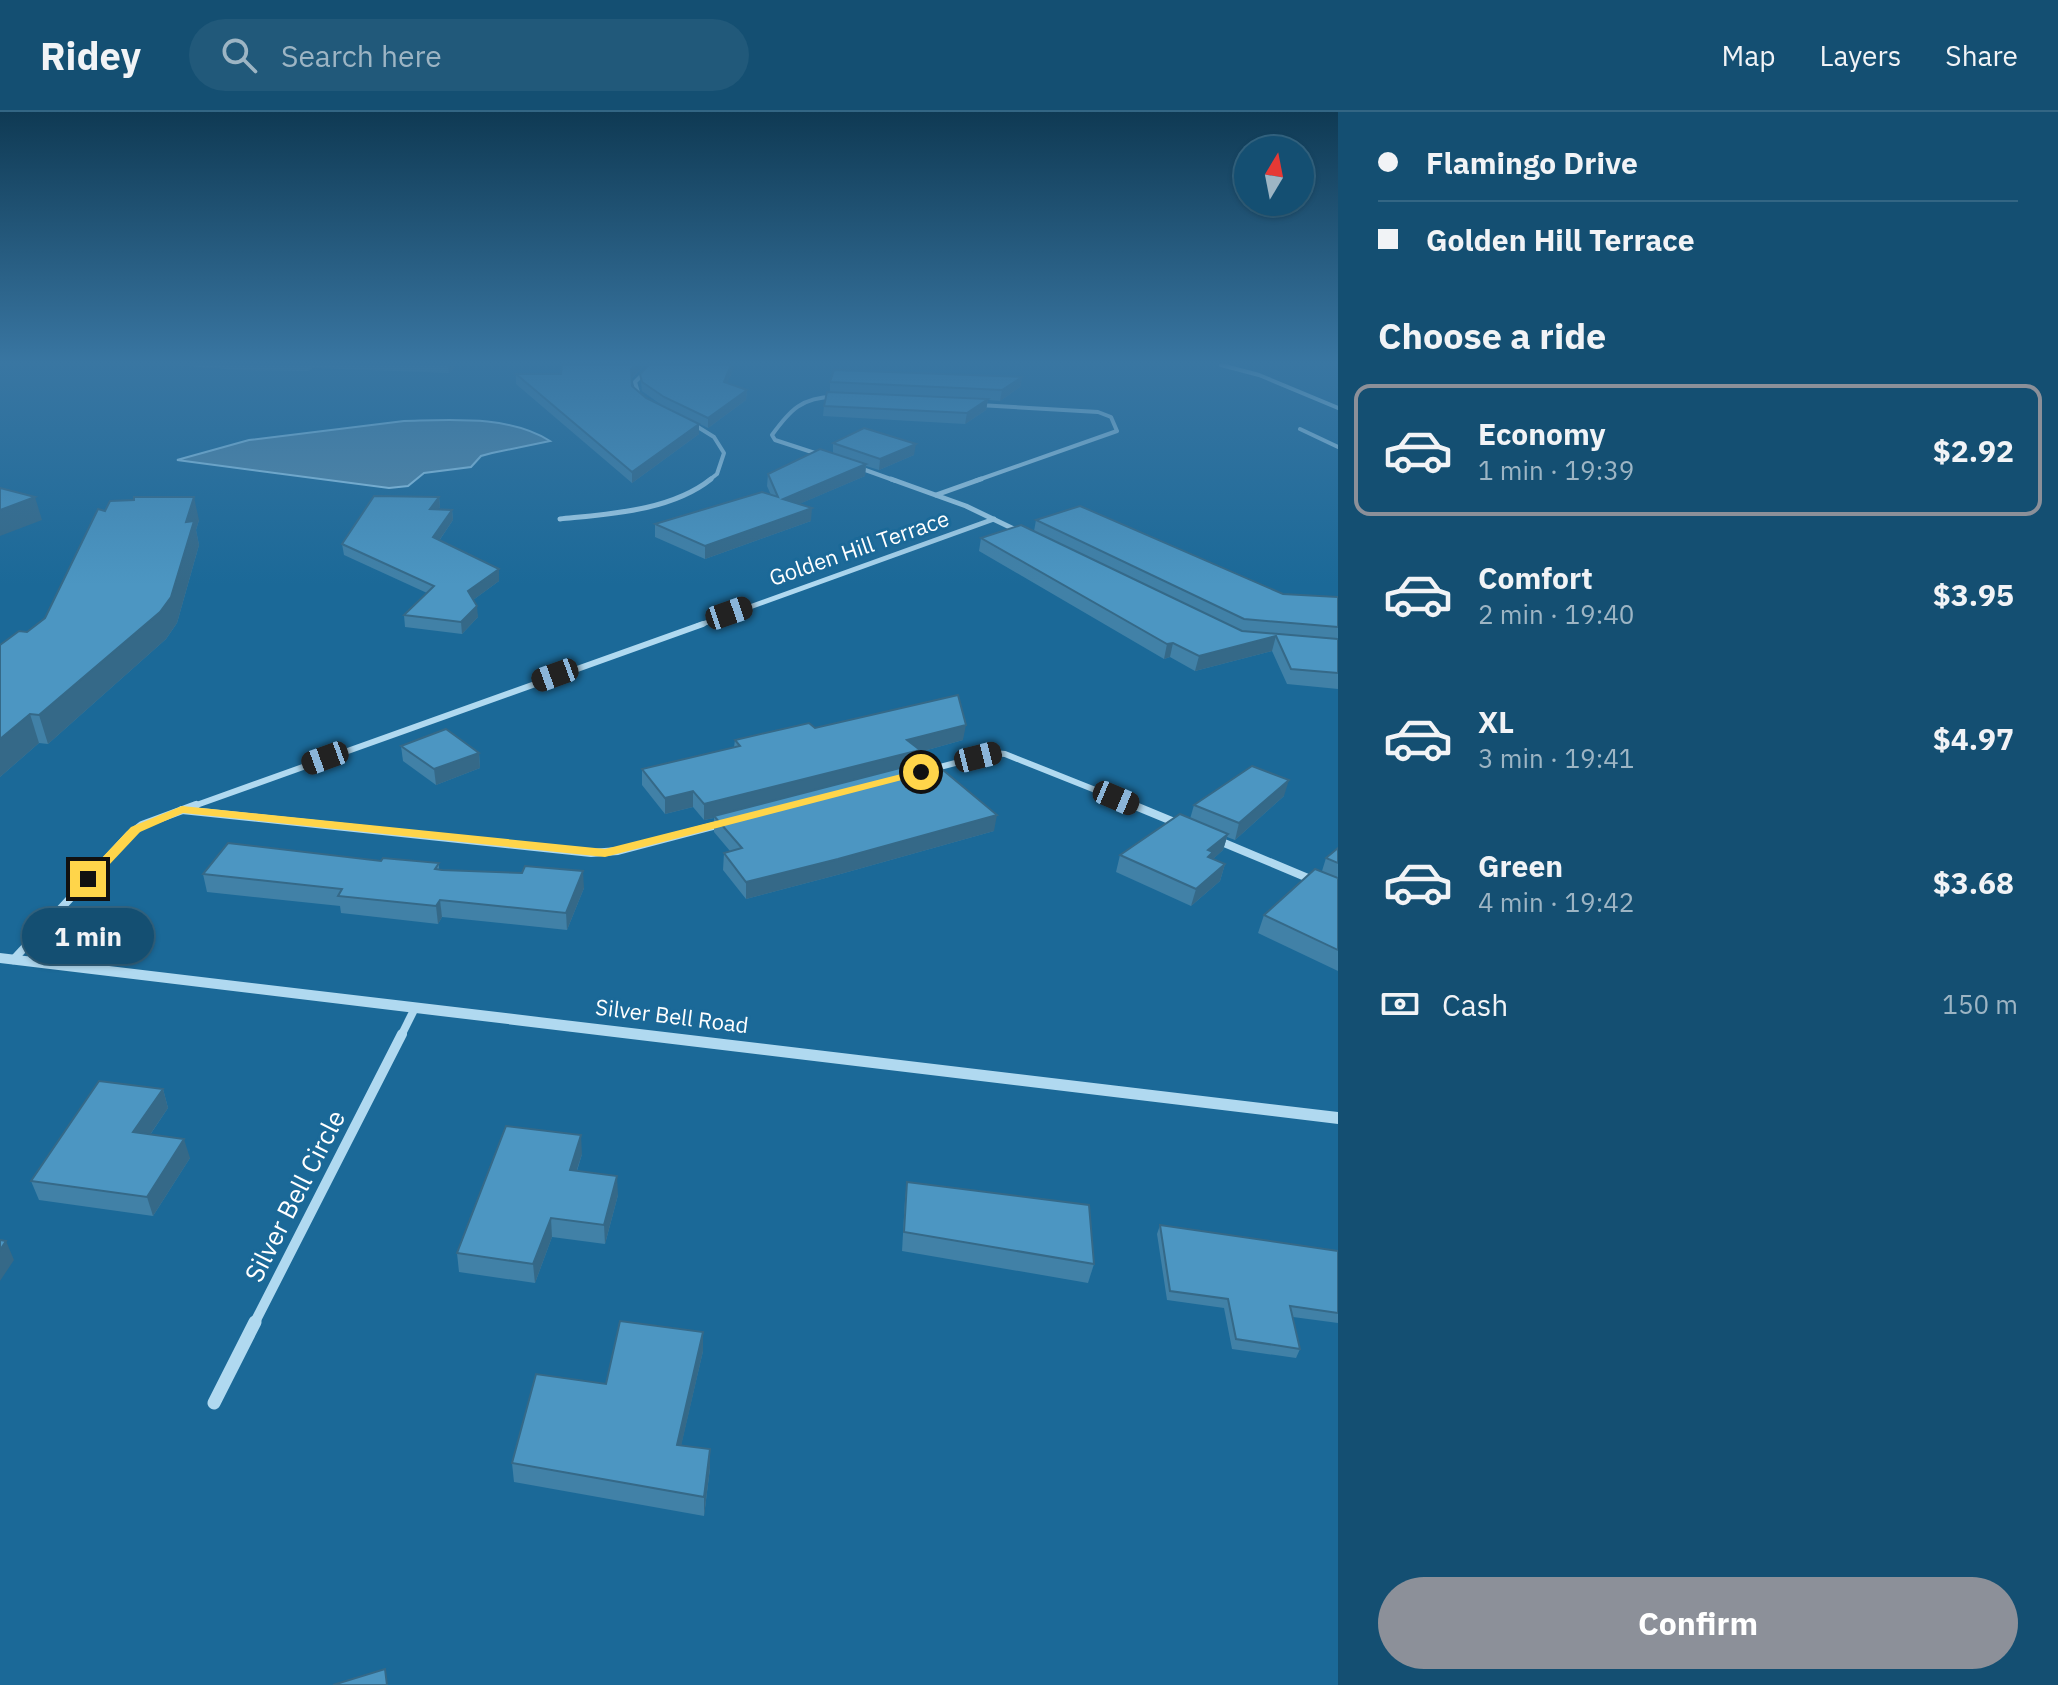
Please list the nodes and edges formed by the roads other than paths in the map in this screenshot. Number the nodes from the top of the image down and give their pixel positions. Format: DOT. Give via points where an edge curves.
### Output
graph roads {
  1 [pos="715,438"];
  2 [pos="774,438"];
  3 [pos="1102,438"];
  4 [pos="1320,438"];
  5 [pos="1338,447"];
  6 [pos="834,460"];
  7 [pos="849,465"];
  8 [pos="936,495"];
  9 [pos="560,519"];
  10 [pos="995,519"];
  11 [pos="1023,533"];
  12 [pos="918,773"];
  13 [pos="182,810"];
  14 [pos="738,820"];
  15 [pos="1192,829"];
  16 [pos="1207,836"];
  17 [pos="1323,884"];
  18 [pos="7,959"];
  19 [pos="415,1008"];
  20 [pos="1338,1118"];
  21 [pos="214,1403"];
  1 -- 9 [label="street" via="724,451 723,464 711,479 690,491 649,505"];
  2 -- 6 [label="street"];
  3 -- 8 [label="street, Golden Hill Terrace"];
  4 -- 5 [label="street"];
  7 -- 8 [label="street"];
  8 -- 10 [label="street"];
  10 -- 11 [label="street"];
  10 -- 13 [label="street, Golden Hill Terrace"];
  12 -- 15 [label="street" via="1005,754"];
  13 -- 14 [label="street" via="591,853"];
  13 -- 18 [label="street, Golden Hill Terrace" via="129,835"];
  16 -- 17 [label="street"];
  18 -- 19 [label="street, Silver Bell Road"];
  19 -- 20 [label="street, Silver Bell Road"];
  19 -- 21 [label="street, Silver Bell Circle"];
}
